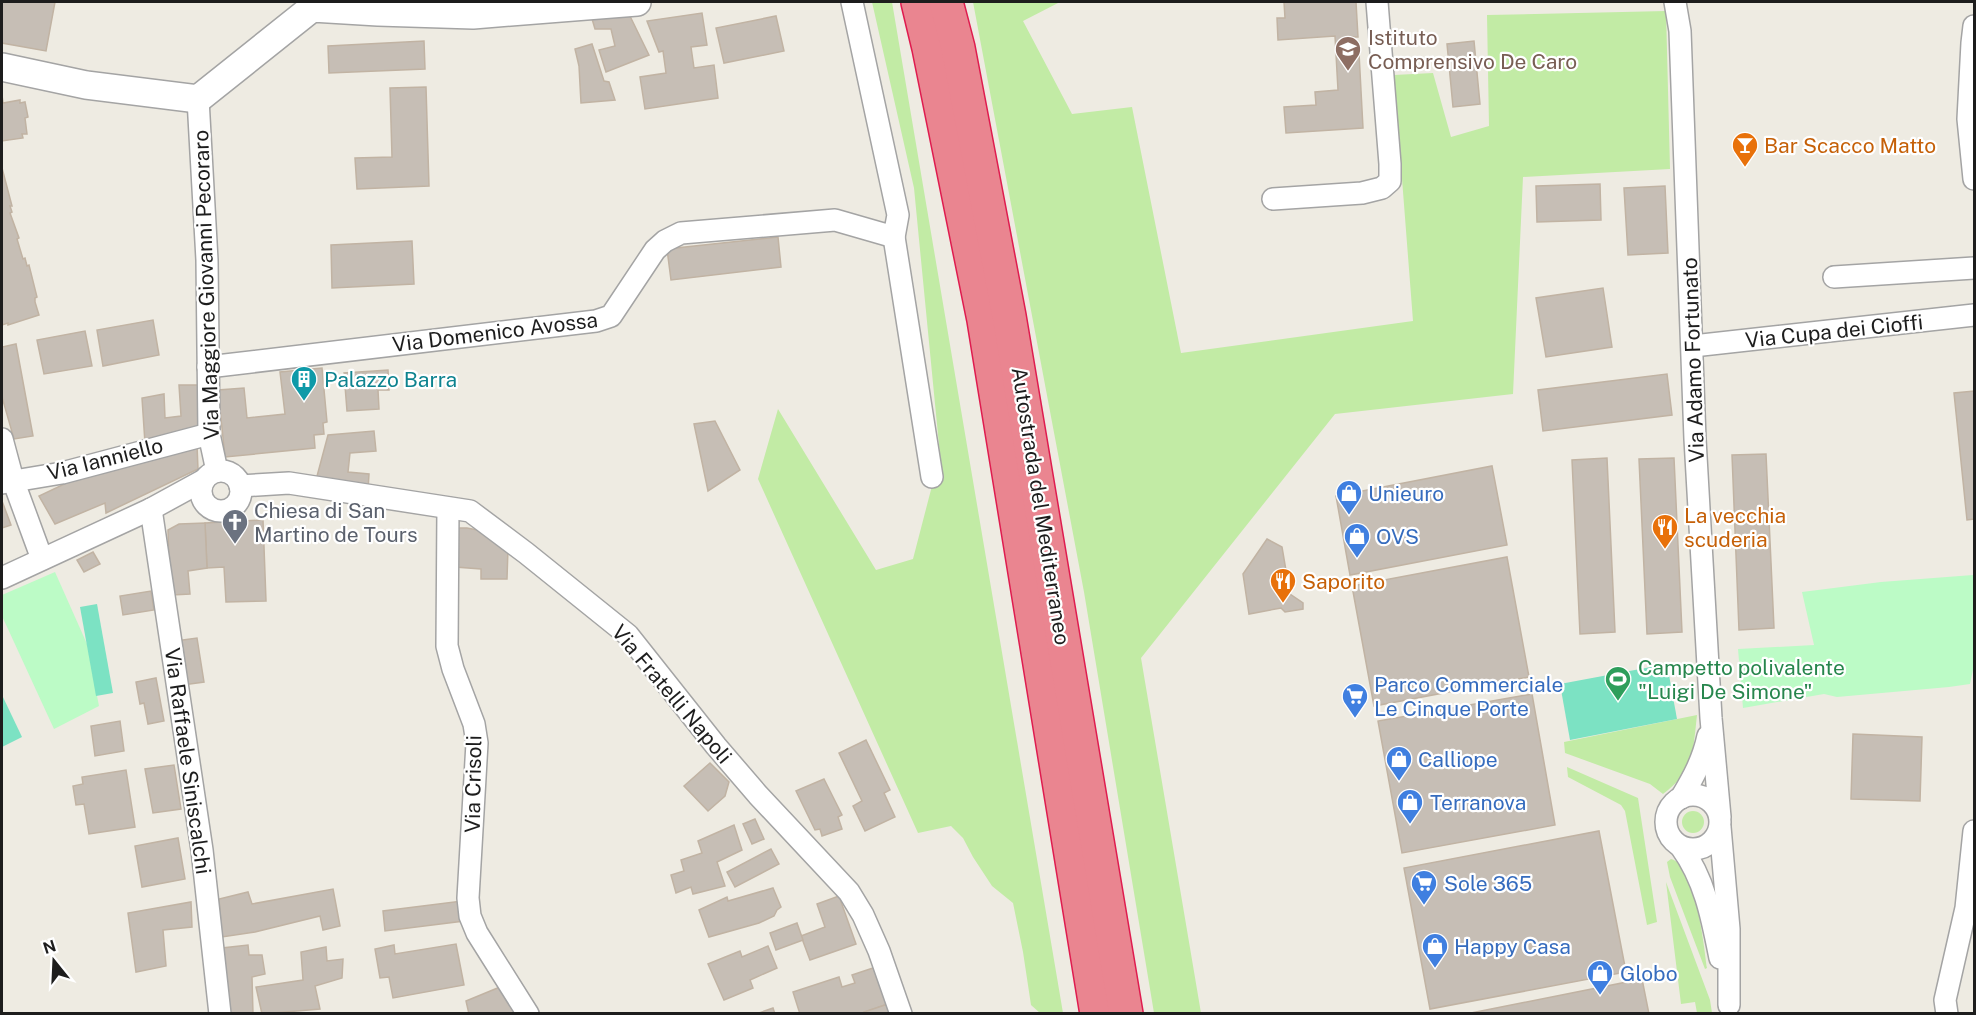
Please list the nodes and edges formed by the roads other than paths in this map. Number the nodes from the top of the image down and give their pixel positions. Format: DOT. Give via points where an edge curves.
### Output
graph roads {
  1 [pos="637,2"];
  2 [pos="852,2"];
  3 [pos="907,2"];
  4 [pos="918,2"];
  5 [pos="946,2"];
  6 [pos="1377,2"];
  7 [pos="1675,2"];
  8 [pos="297,10"];
  9 [pos="1974,26"];
  10 [pos="929,48"];
  11 [pos="2,67"];
  12 [pos="198,99"];
  13 [pos="1974,179"];
  14 [pos="1273,199"];
  15 [pos="894,237"];
  16 [pos="1974,268"];
  17 [pos="1834,277"];
  18 [pos="1974,315"];
  19 [pos="1693,346"];
  20 [pos="208,367"];
  21 [pos="209,434"];
  22 [pos="2,439"];
  23 [pos="210,475"];
  24 [pos="932,477"];
  25 [pos="7,482"];
  26 [pos="240,486"];
  27 [pos="205,504"];
  28 [pos="448,508"];
  29 [pos="151,509"];
  30 [pos="42,559"];
  31 [pos="2,578"];
  32 [pos="1711,718"];
  33 [pos="1681,798"];
  34 [pos="1720,822"];
  35 [pos="1974,831"];
  36 [pos="1681,847"];
  37 [pos="1112,927"];
  38 [pos="1729,1009"];
  39 [pos="220,1014"];
  40 [pos="528,1014"];
  41 [pos="901,1014"];
  42 [pos="1097,1014"];
  43 [pos="1126,1014"];
  44 [pos="1137,1014"];
  45 [pos="1947,1014"];
  1 -- 8 [label="street" via="473,15"];
  2 -- 15 [label="street" via="898,215"];
  3 -- 10 [label="highway"];
  4 -- 10 [label="highway, Autostrada del Mediterraneo"];
  5 -- 37 [label="highway, Autostrada del Mediterraneo" via="1009,316"];
  6 -- 14 [label="street" via="1390,181 1382,188 1362,193"];
  7 -- 19 [label="street, Via Adamo Fortunato" via="1680,31"];
  8 -- 12 [label="street"];
  9 -- 13 [label="street" via="1968,119"];
  10 -- 42 [label="highway, Autostrada del Mediterraneo" via="984,320"];
  11 -- 12 [label="street" via="86,85"];
  12 -- 20 [label="street, Via Maggiore Giovanni Pecoraro"];
  15 -- 20 [label="street, Via Domenico Avossa" via="835,220 681,233 655,250 611,316 596,321"];
  15 -- 24 [label="street"];
  16 -- 17 [label="street"];
  18 -- 19 [label="street, Via Cupa dei Cioffi"];
  19 -- 32 [label="street, Via Adamo Fortunato"];
  20 -- 21 [label="street, Via Maggiore Giovanni Pecoraro"];
  21 -- 23 [label="street, Via Maggiore Giovanni Pecoraro"];
  21 -- 25 [label="street, Via Ianniello" via="62,473"];
  22 -- 25 [label="street"];
  23 -- 26 [label="street" via="229,473"];
  23 -- 27 [label="street" via="200,492"];
  23 -- 29 [label="street"];
  25 -- 30 [label="street"];
  26 -- 27 [label="street" via="239,499 230,509 216,511"];
  26 -- 28 [label="street, Via Fratelli Napoli" via="289,483"];
  27 -- 29 [label="street"];
  28 -- 40 [label="street, Via Crisoli" via="447,646 477,743 470,916"];
  28 -- 41 [label="street, Via Fratelli Napoli" via="470,511 628,635 758,795 849,892 863,915"];
  29 -- 30 [label="street"];
  29 -- 39 [label="street, Via Raffaele Siniscalchi" via="202,850"];
  30 -- 31 [label="street"];
  32 -- 33 [label="street, Via Adamo Fortunato" via="1704,753"];
  32 -- 34 [label="street, Via Adamo Fortunato"];
  33 -- 34 [label="street" via="1697,795 1712,802"];
  33 -- 36 [label="street" via="1671,806 1666,820 1668,834"];
  34 -- 36 [label="street" via="1717,835 1706,847"];
  34 -- 38 [label="street, Via Adamo Fortunato" via="1729,929"];
  35 -- 45 [label="street" via="1966,908 1945,1000"];
  36 -- 38 [label="street, Via Adamo Fortunato" via="1703,886"];
  37 -- 43 [label="highway, Autostrada del Mediterraneo"];
  37 -- 44 [label="highway"];
}
